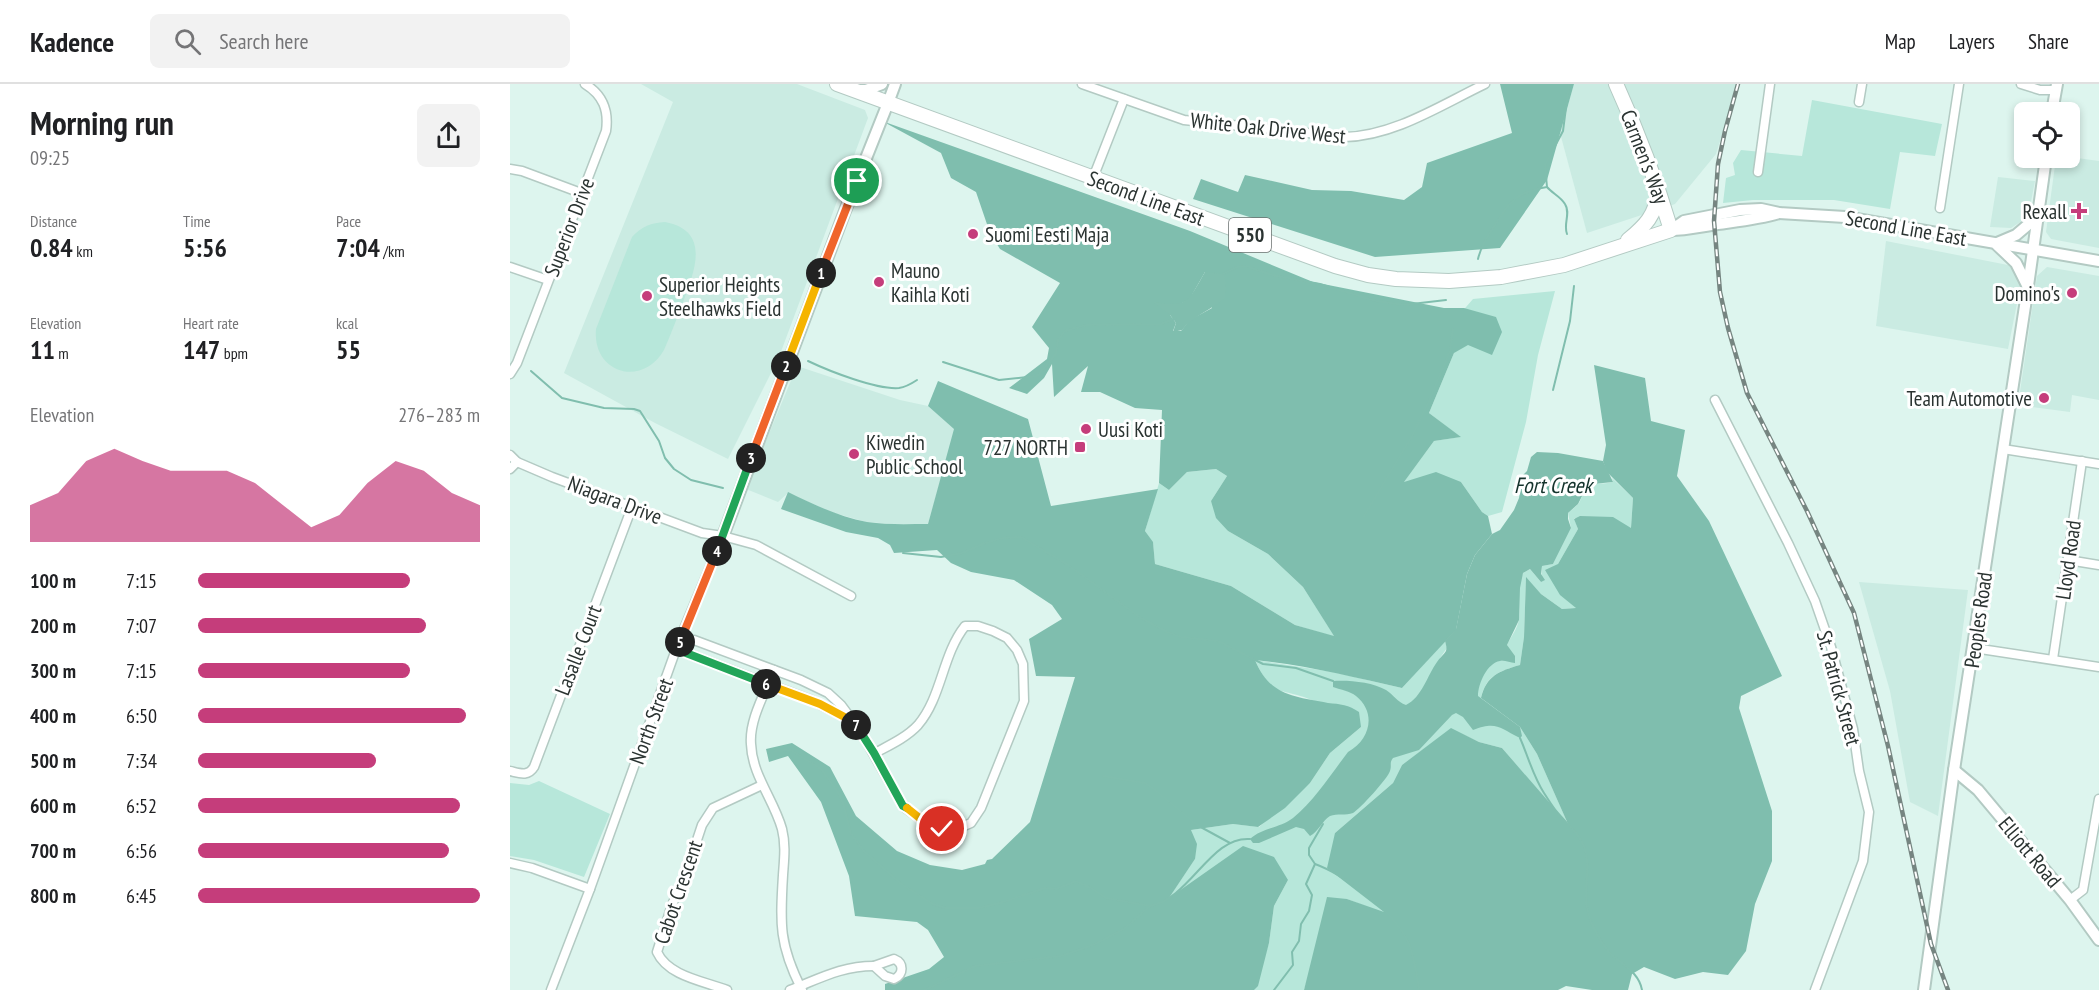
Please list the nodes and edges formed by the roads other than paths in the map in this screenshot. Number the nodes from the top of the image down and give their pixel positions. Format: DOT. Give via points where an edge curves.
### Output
graph roads {
  1 [pos="585,84"];
  2 [pos="837,84"];
  3 [pos="882,84"];
  4 [pos="895,84"];
  5 [pos="1082,84"];
  6 [pos="1485,84"];
  7 [pos="1616,84"];
  8 [pos="1770,84"];
  9 [pos="1862,84"];
  10 [pos="1959,84"];
  11 [pos="2021,84"];
  12 [pos="2056,87"];
  13 [pos="853,90"];
  14 [pos="1124,99"];
  15 [pos="1859,102"];
  16 [pos="2054,102"];
  17 [pos="888,103"];
  18 [pos="2044,168"];
  19 [pos="510,169"];
  20 [pos="1758,172"];
  21 [pos="1093,178"];
  22 [pos="1658,186"];
  23 [pos="581,193"];
  24 [pos="1940,208"];
  25 [pos="2037,217"];
  26 [pos="1671,230"];
  27 [pos="1624,244"];
  28 [pos="1995,244"];
  29 [pos="2032,250"];
  30 [pos="2099,261"];
  31 [pos="510,267"];
  32 [pos="548,280"];
  33 [pos="2028,287"];
  34 [pos="510,374"];
  35 [pos="1715,400"];
  36 [pos="2003,449"];
  37 [pos="513,458"];
  38 [pos="2082,461"];
  39 [pos="2099,464"];
  40 [pos="510,469"];
  41 [pos="632,507"];
  42 [pos="723,536"];
  43 [pos="2068,560"];
  44 [pos="2099,565"];
  45 [pos="851,596"];
  46 [pos="680,641"];
  47 [pos="1974,648"];
  48 [pos="2053,659"];
  49 [pos="2099,667"];
  50 [pos="774,670"];
  51 [pos="768,685"];
  52 [pos="852,721"];
  53 [pos="874,753"];
  54 [pos="1954,770"];
  55 [pos="510,771"];
  56 [pos="762,784"];
  57 [pos="2099,799"];
  58 [pos="510,863"];
  59 [pos="590,889"];
  60 [pos="2070,900"];
  61 [pos="2099,940"];
  62 [pos="874,966"];
  63 [pos="801,988"];
  64 [pos="551,990"];
  65 [pos="726,990"];
  66 [pos="790,990"];
  67 [pos="1815,990"];
  68 [pos="1924,990"];
  1 -- 23 [label="street, Superior Drive" via="601,98 607,120"];
  2 -- 13 [label="highway, Second Line East / 550"];
  3 -- 13 [label="main road"];
  4 -- 17 [label="main road, North Street"];
  5 -- 14 [label="street, White Oak Drive West"];
  6 -- 14 [label="street, White Oak Drive West" via="1384,132 1345,137 1184,120"];
  7 -- 22 [label="highway, Carmen's Way"];
  8 -- 20 [label="street"];
  9 -- 15 [label="street"];
  10 -- 24 [label="street"];
  11 -- 12 [label="street" via="2040,90"];
  12 -- 16 [label="main road"];
  13 -- 17 [label="highway, Second Line East / 550"];
  14 -- 21 [label="street"];
  17 -- 21 [label="highway, Second Line East / 550"];
  17 -- 42 [label="main road, North Street"];
  18 -- 25 [label="main road, Peoples Road"];
  19 -- 23 [label="street"];
  21 -- 27 [label="highway, Second Line East / 550" via="1335,266 1396,279 1449,281 1501,277 1564,265"];
  22 -- 26 [label="highway, Carmen's Way"];
  22 -- 27 [label="highway" via="1651,218"];
  23 -- 32 [label="street, Superior Drive"];
  25 -- 28 [label="main road" via="2016,235"];
  25 -- 29 [label="main road, Peoples Road"];
  26 -- 27 [label="highway, Second Line East / 550"];
  26 -- 28 [label="main road, Second Line East / 550" via="1761,219 1779,213 1845,217"];
  28 -- 29 [label="main road, Second Line East / 550"];
  28 -- 33 [label="main road" via="2016,264"];
  29 -- 30 [label="main road, 550"];
  29 -- 33 [label="main road, Peoples Road"];
  31 -- 32 [label="street"];
  32 -- 34 [label="street, Superior Drive"];
  33 -- 36 [label="main road, Peoples Road"];
  35 -- 67 [label="street, St. Patrick Street" via="1815,601 1853,729 1869,812 1863,861"];
  36 -- 38 [label="street"];
  36 -- 47 [label="main road, Peoples Road"];
  37 -- 40 [label="street"];
  37 -- 41 [label="street, Niagara Drive"];
  38 -- 39 [label="street"];
  38 -- 43 [label="street, Lloyd Road"];
  41 -- 42 [label="street, Niagara Drive" via="702,533"];
  41 -- 55 [label="street, Lasalle Court" via="534,767 527,774"];
  42 -- 45 [label="street, Niagara Drive" via="756,546"];
  42 -- 46 [label="street, North Street"];
  43 -- 44 [label="street"];
  43 -- 48 [label="street, Lloyd Road"];
  46 -- 50 [label="street" via="694,640"];
  46 -- 51 [label="street" via="686,653"];
  46 -- 59 [label="street, North Street"];
  47 -- 48 [label="street"];
  47 -- 54 [label="main road, Peoples Road"];
  48 -- 49 [label="street"];
  50 -- 51 [label="street"];
  50 -- 52 [label="street" via="828,693"];
  51 -- 52 [label="street" via="820,704"];
  51 -- 56 [label="street" via="751,743"];
  52 -- 53 [label="street"];
  53 -- 53 [label="street" via="903,806 927,824 957,829 971,823 981,808 1024,701 1023,664 1017,650 993,631 965,626 956,638 919,724"];
  54 -- 60 [label="main road, Elliott Road" via="1978,790"];
  54 -- 68 [label="main road, Peoples Road"];
  56 -- 63 [label="street" via="784,838 781,932"];
  56 -- 65 [label="street, Cabot Crescent" via="713,808 702,825 657,952 661,962 672,970"];
  57 -- 60 [label="street" via="2083,890"];
  58 -- 59 [label="street"];
  59 -- 64 [label="street, North Street"];
  60 -- 61 [label="main road, Elliott Road"];
  62 -- 63 [label="street" via="832,972"];
  63 -- 66 [label="street"];
}
